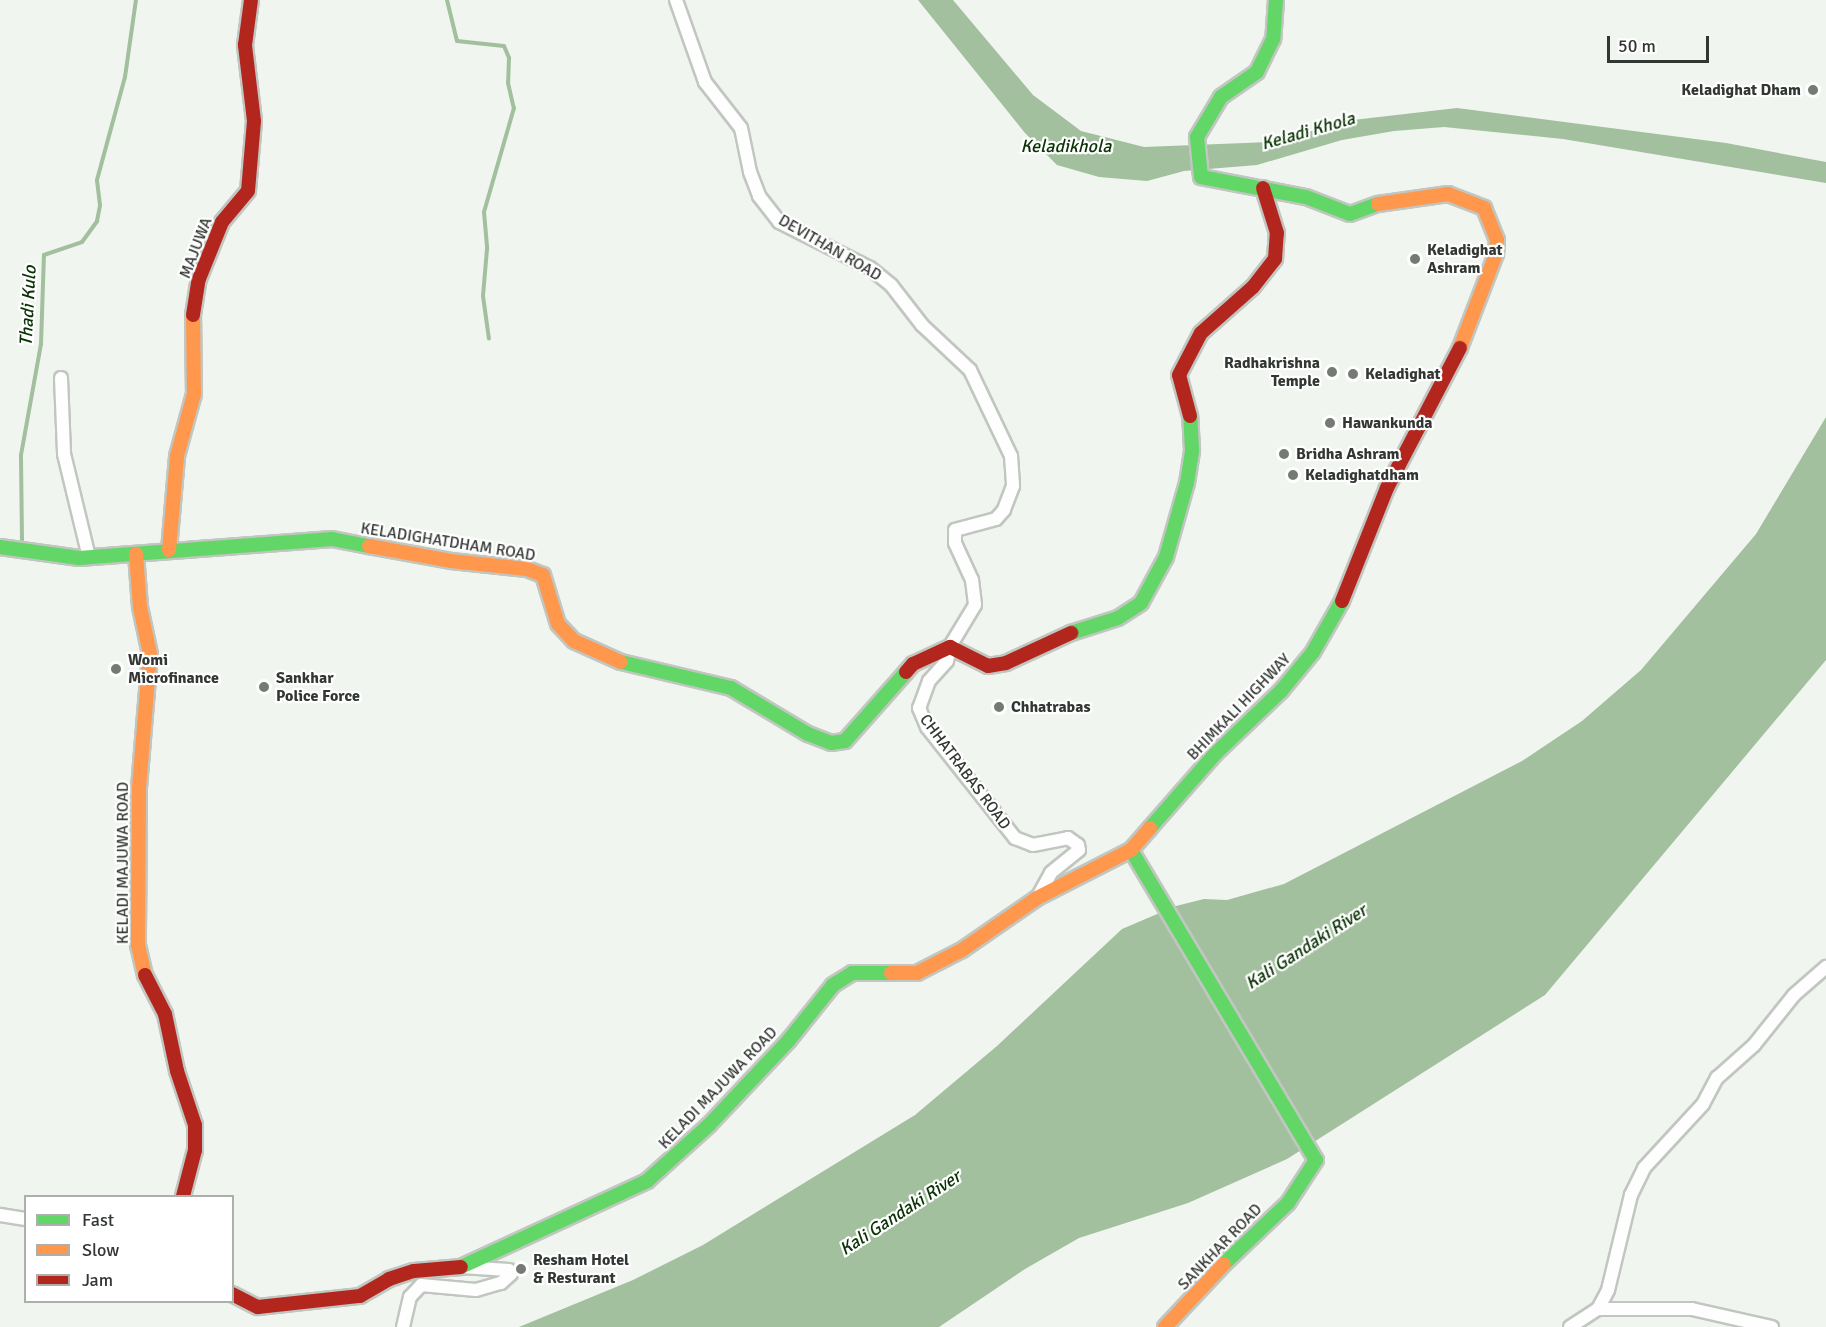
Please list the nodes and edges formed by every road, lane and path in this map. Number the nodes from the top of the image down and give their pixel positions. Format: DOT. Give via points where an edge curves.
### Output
graph roads {
  1 [pos="251,0"];
  2 [pos="676,0"];
  3 [pos="1276,0"];
  4 [pos="1263,188"];
  5 [pos="61,378"];
  6 [pos="0,547"];
  7 [pos="169,550"];
  8 [pos="136,554"];
  9 [pos="89,557"];
  10 [pos="950,647"];
  11 [pos="1131,850"];
  12 [pos="1037,898"];
  13 [pos="1826,968"];
  14 [pos="184,1195"];
  15 [pos="0,1215"];
  16 [pos="24,1219"];
  17 [pos="460,1267"];
  18 [pos="234,1295"];
  19 [pos="1598,1309"];
  20 [pos="403,1327"];
  21 [pos="1165,1327"];
  22 [pos="1570,1327"];
  23 [pos="1772,1327"];
  1 -- 7 [label="street, MAJUWA" via="245,45 254,121 248,191 222,222 199,279 191,332 194,394 177,456"];
  2 -- 10 [label="street, DEVITHAN ROAD" via="705,82 741,128 759,196 779,222 870,268 891,285 922,326 970,370 1011,456 1013,486 1004,510 996,519 955,530 955,543 972,580 975,605"];
  3 -- 4 [label="street, BHIMKALI HIGHWAY" via="1273,39 1257,72 1221,98 1197,137 1200,176"];
  4 -- 10 [label="street" via="1274,212 1275,259 1253,287 1201,333 1179,375 1191,419 1187,483 1166,557 1141,603 1118,618 1070,633 1006,663 988,666"];
  4 -- 11 [label="street, BHIMKALI HIGHWAY" via="1327,202 1350,214 1381,202 1448,194 1484,208 1497,240 1496,254 1464,341 1387,488 1341,603 1313,652"];
  5 -- 9 [label="street" via="64,454"];
  6 -- 9 [label="street" via="47,556"];
  7 -- 8 [label="street"];
  7 -- 10 [label="street, KELADIGHATDHAM ROAD" via="332,539 451,561 527,569 543,575 558,624 574,641 609,659 731,688 808,734 831,743 845,741 856,733 913,664"];
  8 -- 9 [label="street"];
  8 -- 14 [label="street, KELADI MAJUWA ROAD" via="140,607 150,654 139,788 138,945 147,982 165,1014 177,1071 195,1125 195,1150"];
  10 -- 12 [label="street, CHHATRABAS ROAD" via="947,662 929,681 922,697 920,716 1015,838 1033,845 1068,838 1078,845 1078,850 1051,873"];
  11 -- 12 [label="street, KELADI MAJUWA ROAD"];
  11 -- 21 [label="street, SANKHAR ROAD" via="1316,1160 1287,1203 1255,1231"];
  12 -- 17 [label="street, KELADI MAJUWA ROAD" via="962,950 917,973 852,973 833,985 789,1040 709,1125 647,1181"];
  13 -- 19 [label="street" via="1794,995 1754,1045 1717,1078 1703,1104 1644,1168 1631,1195 1618,1258"];
  15 -- 16 [label="street"];
  17 -- 18 [label="street, KELADI MAJUWA ROAD" via="414,1271 389,1279 360,1296 322,1302 258,1307"];
  17 -- 20 [label="street" via="509,1269 511,1274 501,1283 476,1290 421,1286 410,1296"];
  19 -- 22 [label="street"];
  19 -- 23 [label="street" via="1692,1309"];
}
